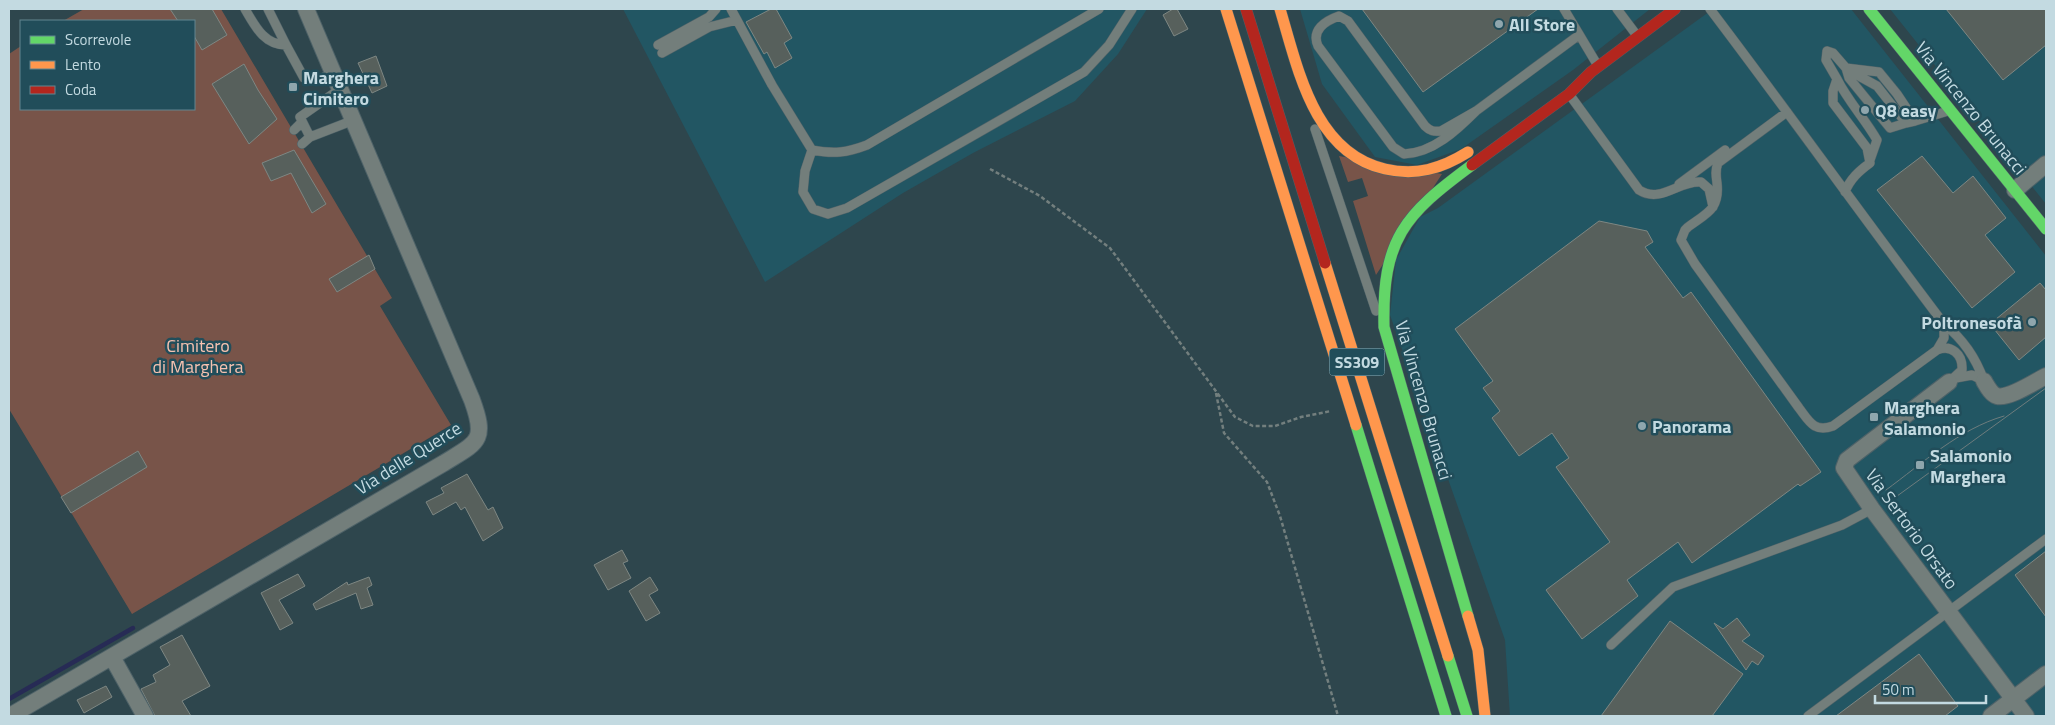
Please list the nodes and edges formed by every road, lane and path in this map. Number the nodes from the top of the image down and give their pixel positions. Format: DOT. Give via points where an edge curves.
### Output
graph roads {
  1 [pos="245,9"];
  2 [pos="268,9"];
  3 [pos="306,9"];
  4 [pos="716,9"];
  5 [pos="731,9"];
  6 [pos="1099,9"];
  7 [pos="1132,9"];
  8 [pos="1226,9"];
  9 [pos="1246,9"];
  10 [pos="1280,9"];
  11 [pos="1564,9"];
  12 [pos="1617,9"];
  13 [pos="1675,9"];
  14 [pos="1710,9"];
  15 [pos="1869,9"];
  16 [pos="737,20"];
  17 [pos="1579,35"];
  18 [pos="1638,37"];
  19 [pos="286,45"];
  20 [pos="1846,68"];
  21 [pos="1595,69"];
  22 [pos="333,72"];
  23 [pos="1837,79"];
  24 [pos="340,89"];
  25 [pos="1566,90"];
  26 [pos="1307,94"];
  27 [pos="1786,110"];
  28 [pos="1951,110"];
  29 [pos="1476,111"];
  30 [pos="354,120"];
  31 [pos="1915,121"];
  32 [pos="302,122"];
  33 [pos="1906,123"];
  34 [pos="1507,125"];
  35 [pos="1890,128"];
  36 [pos="294,130"];
  37 [pos="310,137"];
  38 [pos="1877,140"];
  39 [pos="302,144"];
  40 [pos="1474,148"];
  41 [pos="812,150"];
  42 [pos="1870,163"];
  43 [pos="2046,164"];
  44 [pos="990,168"];
  45 [pos="2015,190"];
  46 [pos="1669,191"];
  47 [pos="1845,192"];
  48 [pos="1714,208"];
  49 [pos="2046,229"];
  50 [pos="1944,324"];
  51 [pos="1384,327"];
  52 [pos="1936,350"];
  53 [pos="2046,376"];
  54 [pos="1984,381"];
  55 [pos="1949,382"];
  56 [pos="1216,392"];
  57 [pos="1350,407"];
  58 [pos="1872,509"];
  59 [pos="2046,539"];
  60 [pos="1948,612"];
  61 [pos="1610,645"];
  62 [pos="112,657"];
  63 [pos="2046,674"];
  64 [pos="2013,699"];
  65 [pos="10,716"];
  66 [pos="145,716"];
  67 [pos="1338,716"];
  68 [pos="1446,716"];
  69 [pos="1467,716"];
  70 [pos="1485,716"];
  71 [pos="1808,716"];
  72 [pos="1991,716"];
  73 [pos="2026,716"];
  1 -- 19 [label="lane" via="266,40"];
  2 -- 19 [label="lane"];
  3 -- 22 [label="street, Via delle Querce"];
  4 -- 16 [label="lane" via="660,49 709,27"];
  5 -- 16 [label="lane"];
  6 -- 41 [label="lane" via="867,145 846,153"];
  7 -- 41 [label="lane" via="1109,45 1084,72 847,208 828,214 813,209 803,192 804,171"];
  8 -- 57 [label="main road, SS309"];
  9 -- 69 [label="main road, SS309"];
  10 -- 26 [label="main road"];
  11 -- 17 [label="lane"];
  12 -- 18 [label="lane"];
  13 -- 18 [label="main road, Via Vincenzo Brunacci"];
  14 -- 27 [label="lane"];
  15 -- 28 [label="main road, Via Vincenzo Brunacci"];
  16 -- 41 [label="lane"];
  17 -- 21 [label="lane"];
  17 -- 29 [label="lane"];
  18 -- 21 [label="main road, Via Vincenzo Brunacci"];
  19 -- 22 [label="lane" via="300,73 309,81"];
  20 -- 23 [label="lane" via="1833,53 1826,51 1826,60"];
  20 -- 31 [label="lane" via="1879,72"];
  20 -- 33 [label="lane" via="1877,86"];
  20 -- 35 [label="lane" via="1849,78"];
  21 -- 25 [label="main road, Via Vincenzo Brunacci"];
  22 -- 24 [label="street, Via delle Querce"];
  23 -- 38 [label="lane"];
  23 -- 42 [label="lane" via="1833,103 1867,148"];
  24 -- 30 [label="street, Via delle Querce"];
  24 -- 32 [label="lane" via="300,117"];
  25 -- 34 [label="main road, Via Vincenzo Brunacci"];
  25 -- 46 [label="lane" via="1639,190 1654,196"];
  25 -- 51 [label="main road, Via Vincenzo Brunacci" via="1434,194 1399,233 1387,261 1382,290"];
  26 -- 40 [label="main road" via="1328,134 1345,151 1382,171 1419,173 1442,167"];
  26 -- 51 [label="lane" via="1309,110 1372,303"];
  27 -- 46 [label="lane"];
  27 -- 47 [label="lane"];
  27 -- 48 [label="lane" via="1718,163 1718,197"];
  28 -- 31 [label="lane"];
  28 -- 45 [label="main road, Via Vincenzo Brunacci"];
  29 -- 29 [label="lane" via="1441,131 1431,131 1348,21 1339,16 1316,32 1318,46 1393,147 1404,154 1424,151 1458,130"];
  30 -- 37 [label="lane"];
  30 -- 62 [label="street, Via delle Querce" via="479,420 477,439 444,463"];
  31 -- 33 [label="lane"];
  32 -- 36 [label="lane"];
  32 -- 37 [label="lane"];
  33 -- 35 [label="lane"];
  35 -- 38 [label="lane"];
  37 -- 39 [label="lane"];
  38 -- 42 [label="lane"];
  42 -- 47 [label="lane" via="1856,174"];
  43 -- 45 [label="street"];
  44 -- 56 [label="path" via="1040,196 1110,248"];
  45 -- 49 [label="main road, Via Vincenzo Brunacci"];
  46 -- 48 [label="lane" via="1702,182 1710,189"];
  47 -- 50 [label="lane"];
  48 -- 52 [label="lane" via="1685,230 1681,240 1684,248 1815,426 1820,429 1834,426"];
  50 -- 52 [label="lane" via="1944,338"];
  50 -- 54 [label="lane" via="1960,338 1979,366"];
  51 -- 70 [label="main road, Via Vincenzo Brunacci" via="1478,650"];
  52 -- 55 [label="lane" via="1947,347 1954,350 1961,362 1962,370"];
  53 -- 54 [label="street" via="2002,396 1993,393"];
  54 -- 55 [label="lane" via="1968,375"];
  55 -- 58 [label="street, Via Sertorio Orsato" via="1845,463 1846,472"];
  56 -- 57 [label="path" via="1235,417 1254,426 1275,426"];
  56 -- 67 [label="path" via="1224,433 1267,482 1280,516"];
  57 -- 68 [label="main road, SS309"];
  58 -- 60 [label="street, Via Sertorio Orsato"];
  58 -- 61 [label="lane" via="1842,525 1673,587"];
  59 -- 60 [label="lane"];
  60 -- 64 [label="street, Via Sertorio Orsato"];
  60 -- 71 [label="lane"];
  62 -- 65 [label="street, Via delle Querce"];
  62 -- 66 [label="street"];
  63 -- 64 [label="street"];
  64 -- 72 [label="street"];
  64 -- 73 [label="street, Via Sertorio Orsato"];
}
